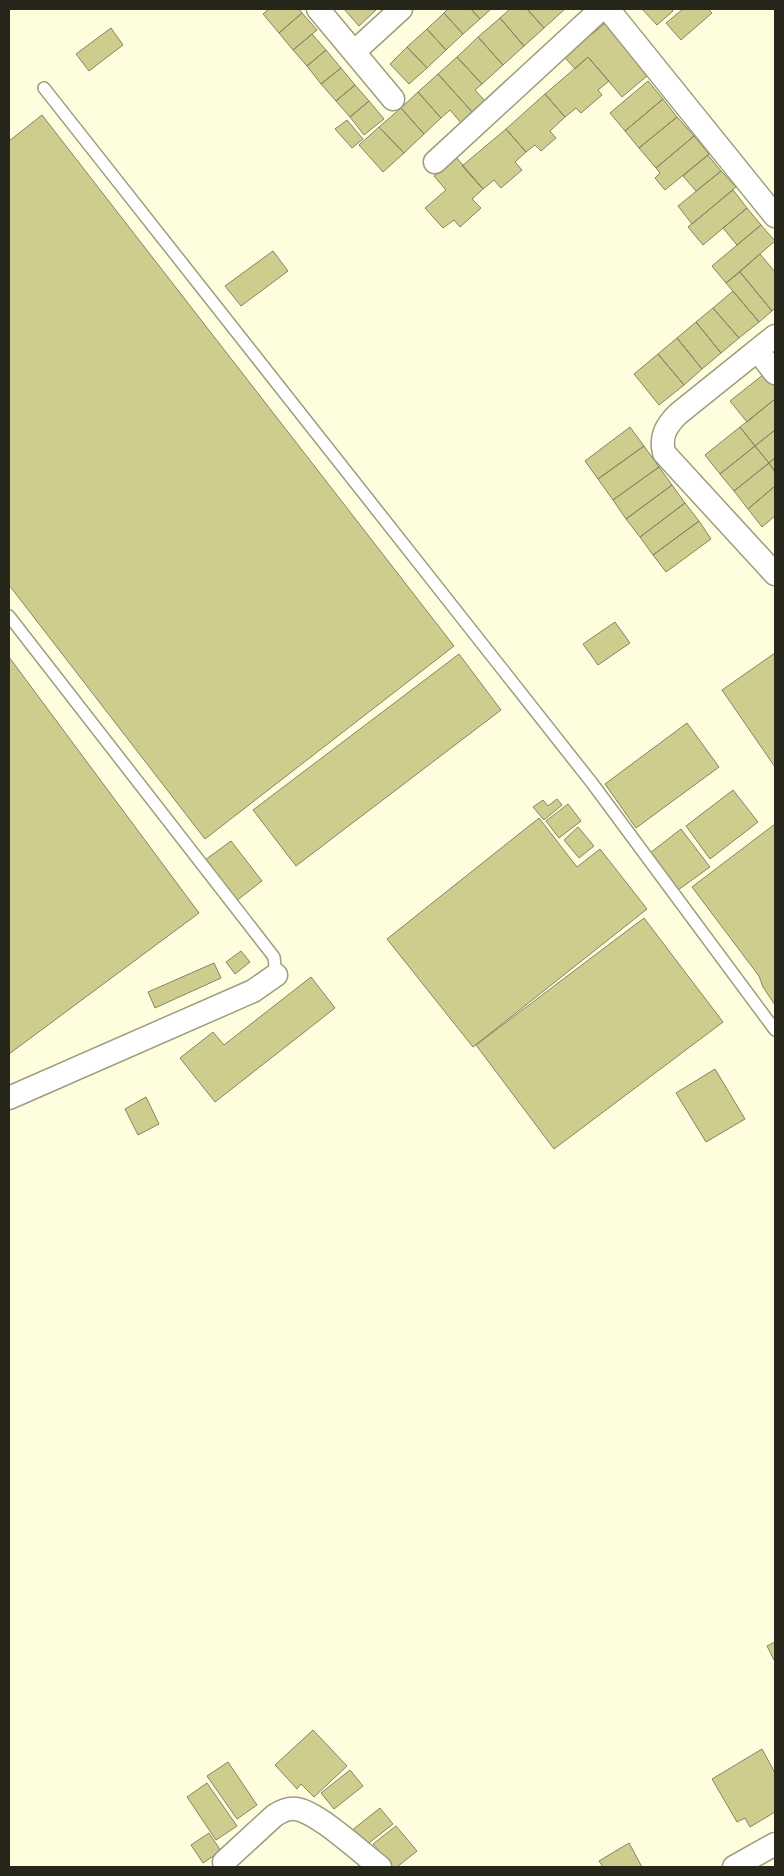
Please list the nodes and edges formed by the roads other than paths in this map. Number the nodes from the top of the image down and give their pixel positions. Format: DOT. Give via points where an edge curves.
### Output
graph roads {
  1 [pos="318,9"];
  2 [pos="401,9"];
  3 [pos="601,9"];
  4 [pos="608,9"];
  5 [pos="354,52"];
  6 [pos="44,88"];
  7 [pos="393,99"];
  8 [pos="435,162"];
  9 [pos="775,216"];
  10 [pos="775,336"];
  11 [pos="758,352"];
  12 [pos="775,373"];
  13 [pos="775,574"];
  14 [pos="9,616"];
  15 [pos="276,975"];
  16 [pos="775,1030"];
  17 [pos="9,1098"];
  18 [pos="775,1844"];
  19 [pos="224,1862"];
  20 [pos="380,1867"];
  21 [pos="734,1867"];
  1 -- 5 [label="street"];
  2 -- 5 [label="street"];
  3 -- 8 [label="street"];
  4 -- 9 [label="street"];
  5 -- 7 [label="street"];
  6 -- 16 [label="lane" via="592,783"];
  10 -- 11 [label="street"];
  11 -- 12 [label="street"];
  11 -- 13 [label="street" via="678,414 668,424 662,443 664,453"];
  14 -- 15 [label="lane" via="274,957"];
  15 -- 17 [label="street" via="253,991"];
  18 -- 21 [label="street"];
  19 -- 20 [label="street" via="274,1816 291,1809 319,1819"];
}
